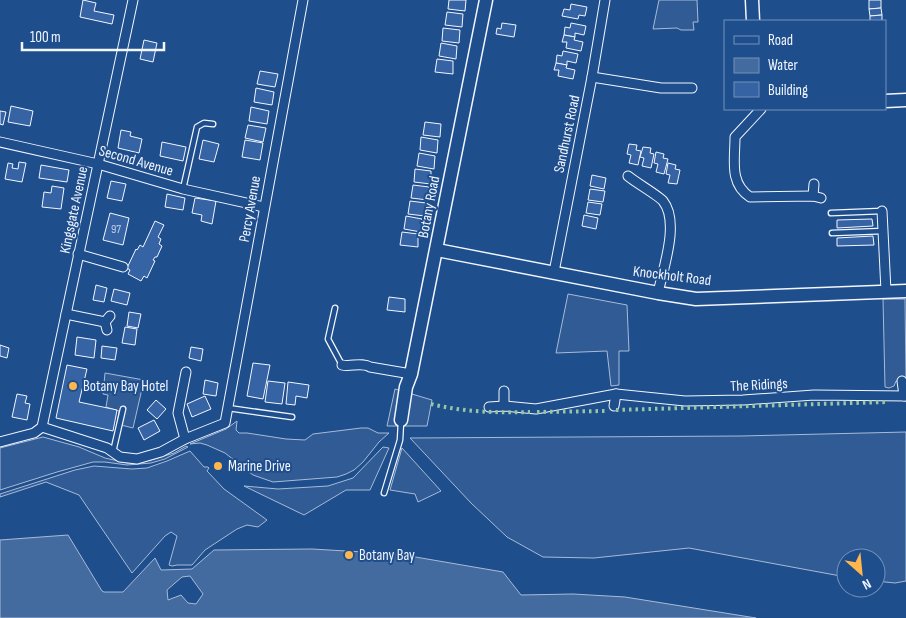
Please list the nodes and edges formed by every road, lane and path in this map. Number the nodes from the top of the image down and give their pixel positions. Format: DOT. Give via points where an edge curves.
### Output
graph roads {
  1 [pos="133,0"];
  2 [pos="303,0"];
  3 [pos="486,0"];
  4 [pos="605,0"];
  5 [pos="752,0"];
  6 [pos="753,20"];
  7 [pos="592,78"];
  8 [pos="692,88"];
  9 [pos="906,100"];
  10 [pos="886,101"];
  11 [pos="760,110"];
  12 [pos="213,124"];
  13 [pos="0,142"];
  14 [pos="98,164"];
  15 [pos="628,176"];
  16 [pos="814,184"];
  17 [pos="183,189"];
  18 [pos="264,207"];
  19 [pos="882,211"];
  20 [pos="831,213"];
  21 [pos="882,231"];
  22 [pos="832,234"];
  23 [pos="437,250"];
  24 [pos="78,254"];
  25 [pos="123,267"];
  26 [pos="554,272"];
  27 [pos="886,291"];
  28 [pos="906,292"];
  29 [pos="658,293"];
  30 [pos="335,308"];
  31 [pos="66,314"];
  32 [pos="107,323"];
  33 [pos="342,365"];
  34 [pos="186,372"];
  35 [pos="411,374"];
  36 [pos="902,381"];
  37 [pos="504,391"];
  38 [pos="616,394"];
  39 [pos="905,396"];
  40 [pos="504,406"];
  41 [pos="614,406"];
  42 [pos="489,407"];
  43 [pos="228,408"];
  44 [pos="123,409"];
  45 [pos="292,417"];
  46 [pos="401,420"];
  47 [pos="42,427"];
  48 [pos="185,439"];
  49 [pos="0,442"];
  50 [pos="113,452"];
  51 [pos="384,493"];
  1 -- 14 [label="street, Kingsgate Avenue"];
  2 -- 18 [label="street, Percy Avenue"];
  3 -- 23 [label="street, Botany Road"];
  4 -- 7 [label="street, Sandhurst Road"];
  5 -- 6 [label="street"];
  7 -- 8 [label="street" via="661,88"];
  7 -- 26 [label="street, Sandhurst Road"];
  9 -- 10 [label="street"];
  11 -- 16 [label="street" via="735,137 736,180 742,191 750,197 817,197"];
  12 -- 17 [label="lane" via="204,123 197,127"];
  13 -- 14 [label="street, Second Avenue"];
  14 -- 17 [label="street, Second Avenue"];
  14 -- 24 [label="street, Kingsgate Avenue"];
  15 -- 29 [label="street" via="663,200 669,211 671,229"];
  17 -- 18 [label="street, Second Avenue"];
  18 -- 43 [label="street, Percy Avenue"];
  19 -- 20 [label="lane"];
  19 -- 21 [label="street"];
  21 -- 22 [label="lane"];
  21 -- 27 [label="street"];
  23 -- 26 [label="street, Knockholt Road"];
  23 -- 35 [label="street, Botany Road"];
  24 -- 25 [label="street"];
  24 -- 31 [label="street, Kingsgate Avenue"];
  26 -- 29 [label="street, Knockholt Road"];
  27 -- 28 [label="street, Knockholt Road"];
  27 -- 29 [label="street, Knockholt Road" via="696,299"];
  30 -- 33 [label="lane" via="328,340"];
  31 -- 32 [label="street"];
  31 -- 47 [label="street, Kingsgate Avenue"];
  33 -- 35 [label="street" via="365,364"];
  34 -- 48 [label="street" via="178,412"];
  35 -- 46 [label="street, Botany Road"];
  36 -- 39 [label="street, The Ridings"];
  37 -- 40 [label="street"];
  38 -- 39 [label="street, The Ridings" via="685,402 814,395"];
  38 -- 40 [label="street, The Ridings" via="536,408"];
  38 -- 41 [label="street"];
  40 -- 42 [label="street, The Ridings"];
  43 -- 45 [label="lane"];
  43 -- 48 [label="street, Percy Avenue" via="225,423"];
  44 -- 50 [label="lane"];
  46 -- 51 [label="lane" via="400,440"];
  47 -- 49 [label="street" via="34,433"];
  47 -- 50 [label="street"];
  48 -- 50 [label="street" via="161,452 137,459 120,458"];
}
